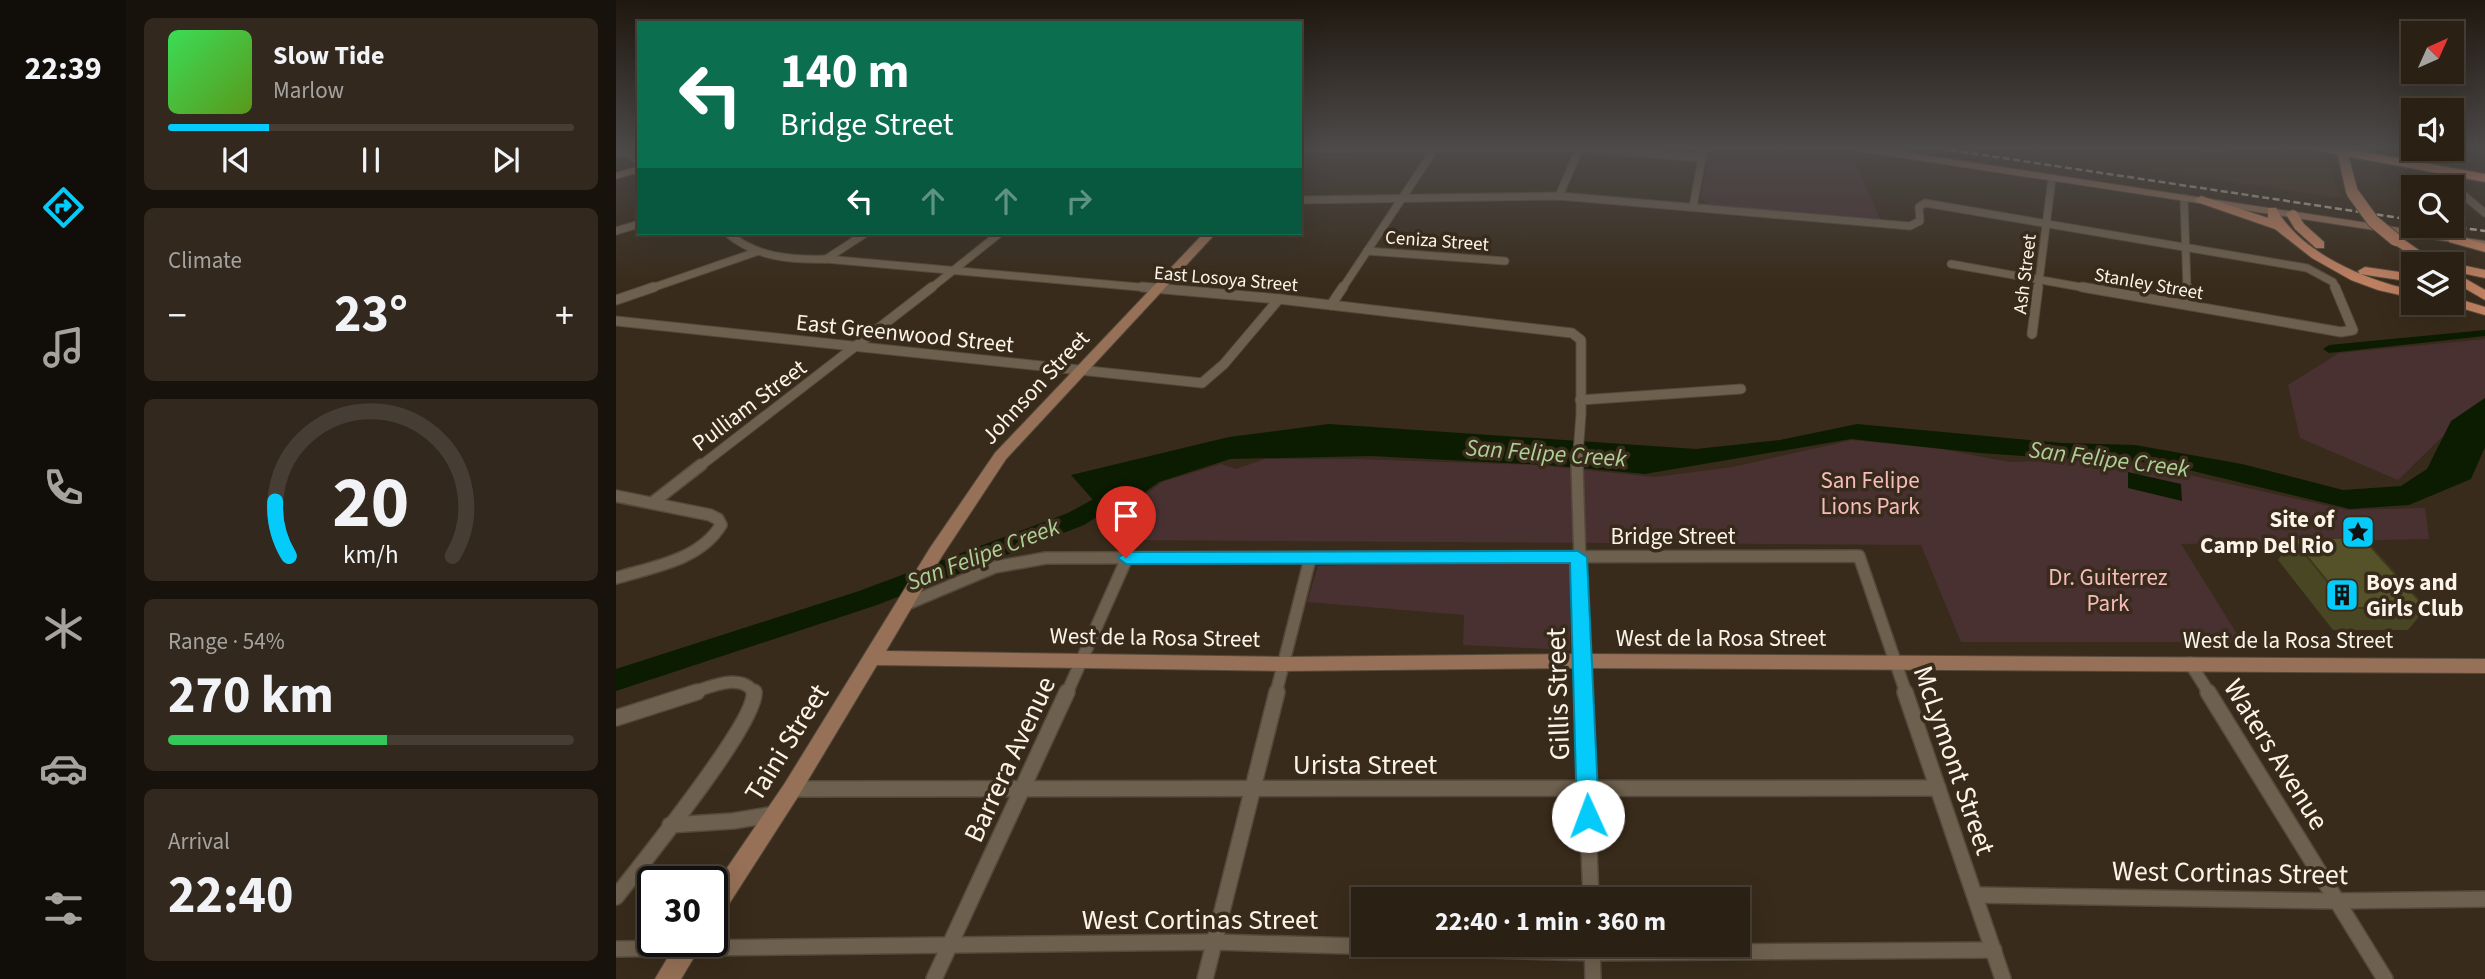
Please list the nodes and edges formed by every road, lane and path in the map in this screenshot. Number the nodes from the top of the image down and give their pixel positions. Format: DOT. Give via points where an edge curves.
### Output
graph roads {
  1 [pos="1403,193"];
  2 [pos="1560,193"];
  3 [pos="1696,193"];
  4 [pos="2050,193"];
  5 [pos="2149,193"];
  6 [pos="2352,193"];
  7 [pos="2461,193"];
  8 [pos="1559,196"];
  9 [pos="1399,198"];
  10 [pos="2184,198"];
  11 [pos="1302,200"];
  12 [pos="2201,200"];
  13 [pos="1693,207"];
  14 [pos="2272,211"];
  15 [pos="2485,213"];
  16 [pos="2292,214"];
  17 [pos="2046,223"];
  18 [pos="637,225"];
  19 [pos="2278,226"];
  20 [pos="616,230"];
  21 [pos="729,235"];
  22 [pos="863,235"];
  23 [pos="997,235"];
  24 [pos="1208,235"];
  25 [pos="2453,239"];
  26 [pos="2185,246"];
  27 [pos="2485,246"];
  28 [pos="1367,251"];
  29 [pos="2410,251"];
  30 [pos="756,252"];
  31 [pos="826,259"];
  32 [pos="1505,261"];
  33 [pos="1951,264"];
  34 [pos="2464,270"];
  35 [pos="951,271"];
  36 [pos="2485,274"];
  37 [pos="2401,277"];
  38 [pos="2039,279"];
  39 [pos="2464,283"];
  40 [pos="1159,289"];
  41 [pos="2401,291"];
  42 [pos="2485,296"];
  43 [pos="1279,299"];
  44 [pos="616,300"];
  45 [pos="1331,305"];
  46 [pos="2188,305"];
  47 [pos="2464,305"];
  48 [pos="2485,311"];
  49 [pos="616,321"];
  50 [pos="2032,334"];
  51 [pos="856,348"];
  52 [pos="1079,372"];
  53 [pos="1741,389"];
  54 [pos="1580,400"];
  55 [pos="1576,486"];
  56 [pos="616,496"];
  57 [pos="652,503"];
  58 [pos="1859,556"];
  59 [pos="1578,557"];
  60 [pos="1126,558"];
  61 [pos="1310,559"];
  62 [pos="616,578"];
  63 [pos="911,596"];
  64 [pos="873,658"];
  65 [pos="1082,659"];
  66 [pos="1582,662"];
  67 [pos="1896,663"];
  68 [pos="2190,663"];
  69 [pos="1284,664"];
  70 [pos="2483,668"];
  71 [pos="621,717"];
  72 [pos="1938,788"];
  73 [pos="792,789"];
  74 [pos="1024,789"];
  75 [pos="1253,789"];
  76 [pos="1587,789"];
  77 [pos="775,814"];
  78 [pos="670,825"];
  79 [pos="728,886"];
  80 [pos="1591,887"];
  81 [pos="1975,895"];
  82 [pos="616,897"];
  83 [pos="2485,899"];
  84 [pos="2337,901"];
  85 [pos="1214,942"];
  86 [pos="728,945"];
  87 [pos="1351,945"];
  88 [pos="948,946"];
  89 [pos="637,947"];
  90 [pos="616,948"];
  91 [pos="1750,949"];
  92 [pos="1994,950"];
  93 [pos="681,957"];
  94 [pos="1593,957"];
  95 [pos="667,979"];
  96 [pos="934,979"];
  97 [pos="1205,979"];
  98 [pos="1594,979"];
  99 [pos="2003,979"];
  100 [pos="2385,979"];
  1 -- 9 [label="street"];
  2 -- 8 [label="street"];
  3 -- 13 [label="street"];
  4 -- 17 [label="street, Ash Street"];
  5 -- 10 [label="street"];
  6 -- 29 [label="main road, bridge" via="2373,221"];
  7 -- 15 [label="street"];
  8 -- 9 [label="street"];
  8 -- 13 [label="street"];
  9 -- 11 [label="street"];
  9 -- 28 [label="street"];
  10 -- 12 [label="street"];
  10 -- 26 [label="street"];
  12 -- 14 [label="street"];
  12 -- 19 [label="main road"];
  13 -- 17 [label="street" via="1910,226 1920,221 1919,207 1925,203"];
  14 -- 16 [label="street"];
  14 -- 19 [label="main road"];
  16 -- 25 [label="street"];
  16 -- 37 [label="main road" via="2311,238 2353,267"];
  17 -- 26 [label="street"];
  17 -- 38 [label="street, Ash Street"];
  18 -- 20 [label="street"];
  19 -- 41 [label="main road" via="2351,276"];
  21 -- 30 [label="street, East Losoya Street" via="741,247"];
  22 -- 31 [label="street"];
  23 -- 35 [label="street, Pulliam Street"];
  24 -- 40 [label="street, Johnson Street"];
  25 -- 27 [label="main road"];
  26 -- 46 [label="street"];
  26 -- 46 [label="street, Stanley Street" via="2314,271 2333,282 2353,330 2341,332"];
  28 -- 32 [label="street, Ceniza Street"];
  28 -- 45 [label="street"];
  30 -- 31 [label="street, East Losoya Street"];
  30 -- 44 [label="street"];
  31 -- 35 [label="street, East Losoya Street"];
  33 -- 38 [label="street, Stanley Street"];
  34 -- 36 [label="main road"];
  35 -- 40 [label="street, East Losoya Street"];
  35 -- 51 [label="street, Pulliam Street"];
  38 -- 46 [label="street, Stanley Street"];
  38 -- 50 [label="street, Ash Street"];
  39 -- 42 [label="main road"];
  40 -- 43 [label="street, East Losoya Street"];
  40 -- 52 [label="street, Johnson Street"];
  43 -- 45 [label="street, East Losoya Street"];
  43 -- 52 [label="street, East Greenwood Street" via="1202,383"];
  45 -- 54 [label="street, East Losoya Street" via="1572,334 1581,340"];
  47 -- 48 [label="main road"];
  49 -- 51 [label="street, East Greenwood Street"];
  51 -- 52 [label="street, East Greenwood Street"];
  51 -- 57 [label="street, Pulliam Street"];
  52 -- 63 [label="street, Johnson Street" via="1000,456"];
  53 -- 54 [label="street"];
  54 -- 55 [label="street, East Losoya Street"];
  55 -- 59 [label="street, Gillis Street"];
  56 -- 57 [label="street"];
  57 -- 62 [label="street" via="718,519 718,533 691,553"];
  58 -- 59 [label="street, Bridge Street"];
  58 -- 67 [label="street, McLymont Street"];
  59 -- 61 [label="street, Bridge Street"];
  59 -- 66 [label="street, Gillis Street"];
  60 -- 61 [label="street, Bridge Street"];
  60 -- 63 [label="street, Bridge Street" via="1021,561"];
  60 -- 65 [label="street, Barrera Avenue"];
  61 -- 69 [label="street"];
  63 -- 64 [label="street, Taini Street"];
  64 -- 65 [label="street, West de la Rosa Street"];
  64 -- 73 [label="street, Taini Street"];
  65 -- 69 [label="street, West de la Rosa Street"];
  65 -- 74 [label="street, Barrera Avenue"];
  66 -- 67 [label="street, West de la Rosa Street"];
  66 -- 69 [label="street, West de la Rosa Street"];
  66 -- 76 [label="street, Gillis Street"];
  67 -- 68 [label="street, West de la Rosa Street"];
  67 -- 72 [label="street, McLymont Street"];
  68 -- 70 [label="street, West de la Rosa Street"];
  68 -- 84 [label="street, Waters Avenue"];
  69 -- 75 [label="street"];
  71 -- 78 [label="street" via="723,683 738,682 755,694 732,741"];
  72 -- 76 [label="street, Urista Street"];
  72 -- 81 [label="street, McLymont Street"];
  73 -- 74 [label="street, Urista Street"];
  73 -- 77 [label="street, Taini Street"];
  74 -- 75 [label="street, Urista Street"];
  74 -- 88 [label="street, Barrera Avenue"];
  75 -- 76 [label="street, Urista Street"];
  75 -- 85 [label="street"];
  76 -- 80 [label="street, Gillis Street"];
  77 -- 78 [label="street"];
  77 -- 79 [label="street, Taini Street"];
  78 -- 82 [label="street"];
  81 -- 84 [label="street, West Cortinas Street"];
  81 -- 92 [label="street, McLymont Street"];
  83 -- 84 [label="street, West Cortinas Street"];
  84 -- 100 [label="street, Waters Avenue"];
  85 -- 87 [label="street, West Cortinas Street"];
  85 -- 88 [label="street, West Cortinas Street"];
  85 -- 97 [label="street"];
  86 -- 88 [label="street, West Cortinas Street"];
  88 -- 96 [label="street, Barrera Avenue"];
  89 -- 90 [label="street, West Cortinas Street"];
  91 -- 92 [label="street, West Cortinas Street"];
  92 -- 99 [label="street, McLymont Street"];
  93 -- 95 [label="street"];
  94 -- 98 [label="street"];
}
